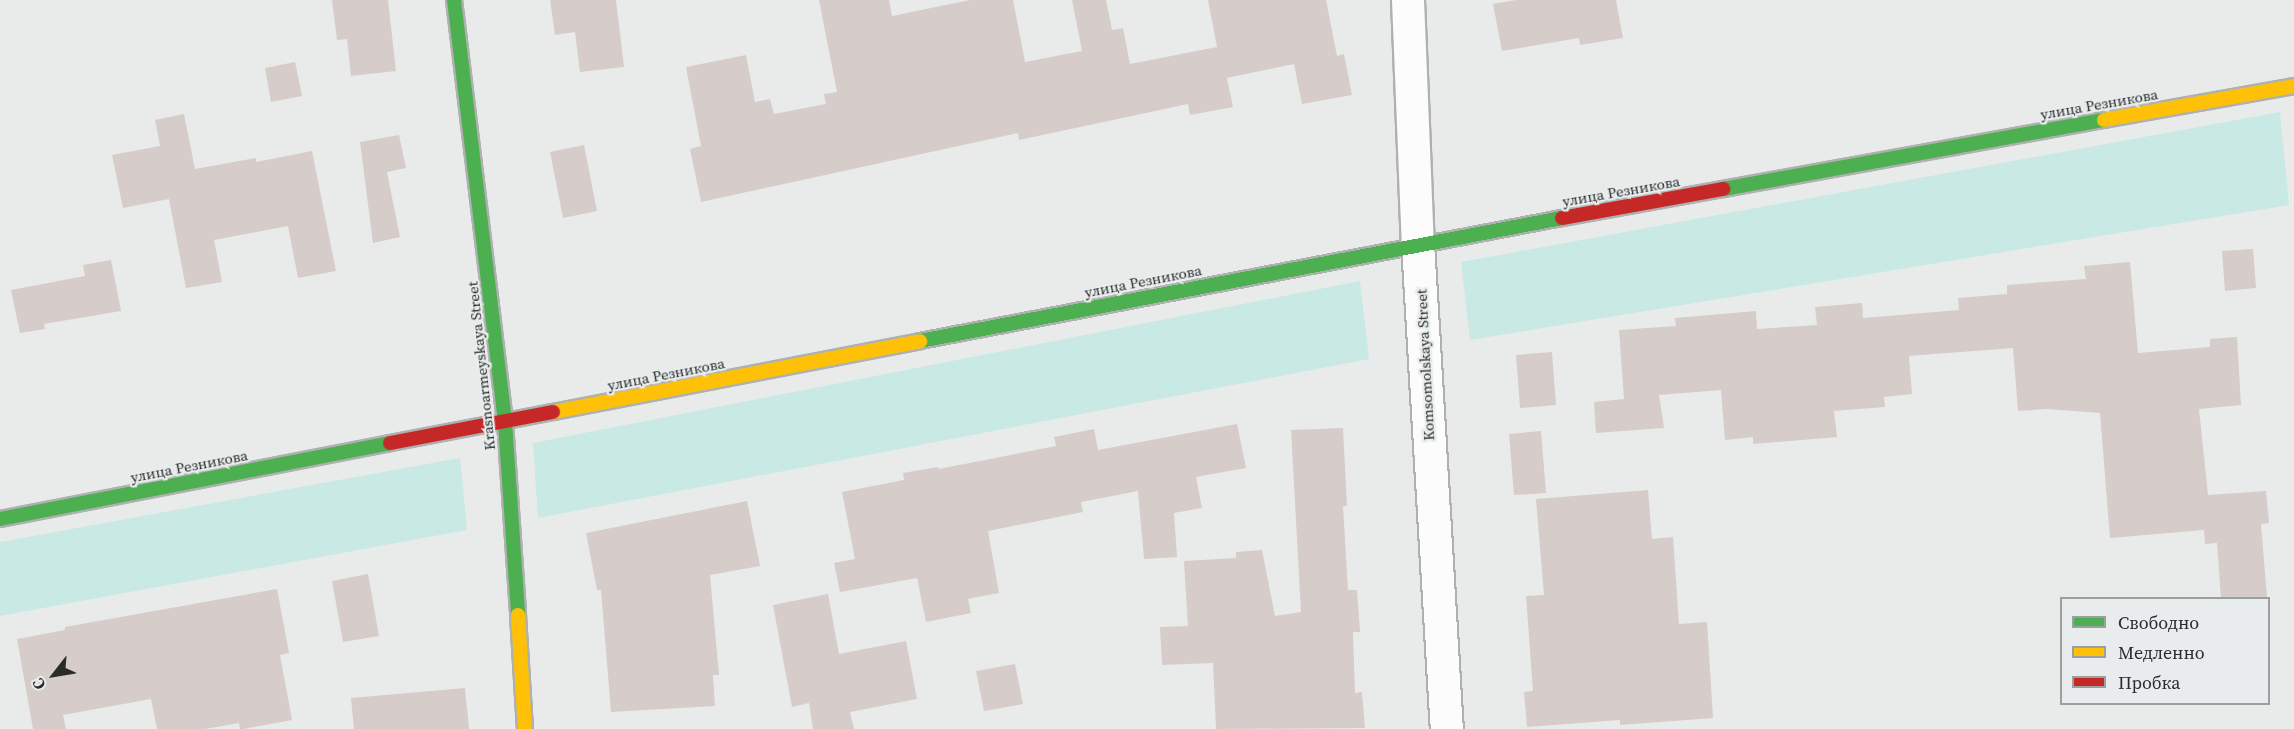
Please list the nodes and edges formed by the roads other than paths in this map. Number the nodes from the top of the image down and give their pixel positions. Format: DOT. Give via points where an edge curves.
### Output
graph roads {
  1 [pos="454,0"];
  2 [pos="1408,0"];
  3 [pos="2294,86"];
  4 [pos="1418,244"];
  5 [pos="505,422"];
  6 [pos="0,519"];
  7 [pos="525,729"];
  8 [pos="1447,729"];
  1 -- 5 [label="street, Krasnoarmeyskaya Street"];
  2 -- 4 [label="street, Komsomolskaya Street"];
  3 -- 4 [label="street, улица Резникова"];
  4 -- 5 [label="street, улица Резникова"];
  4 -- 8 [label="street, Komsomolskaya Street"];
  5 -- 6 [label="street, улица Резникова"];
  5 -- 7 [label="street, Krasnoarmeyskaya Street"];
}
